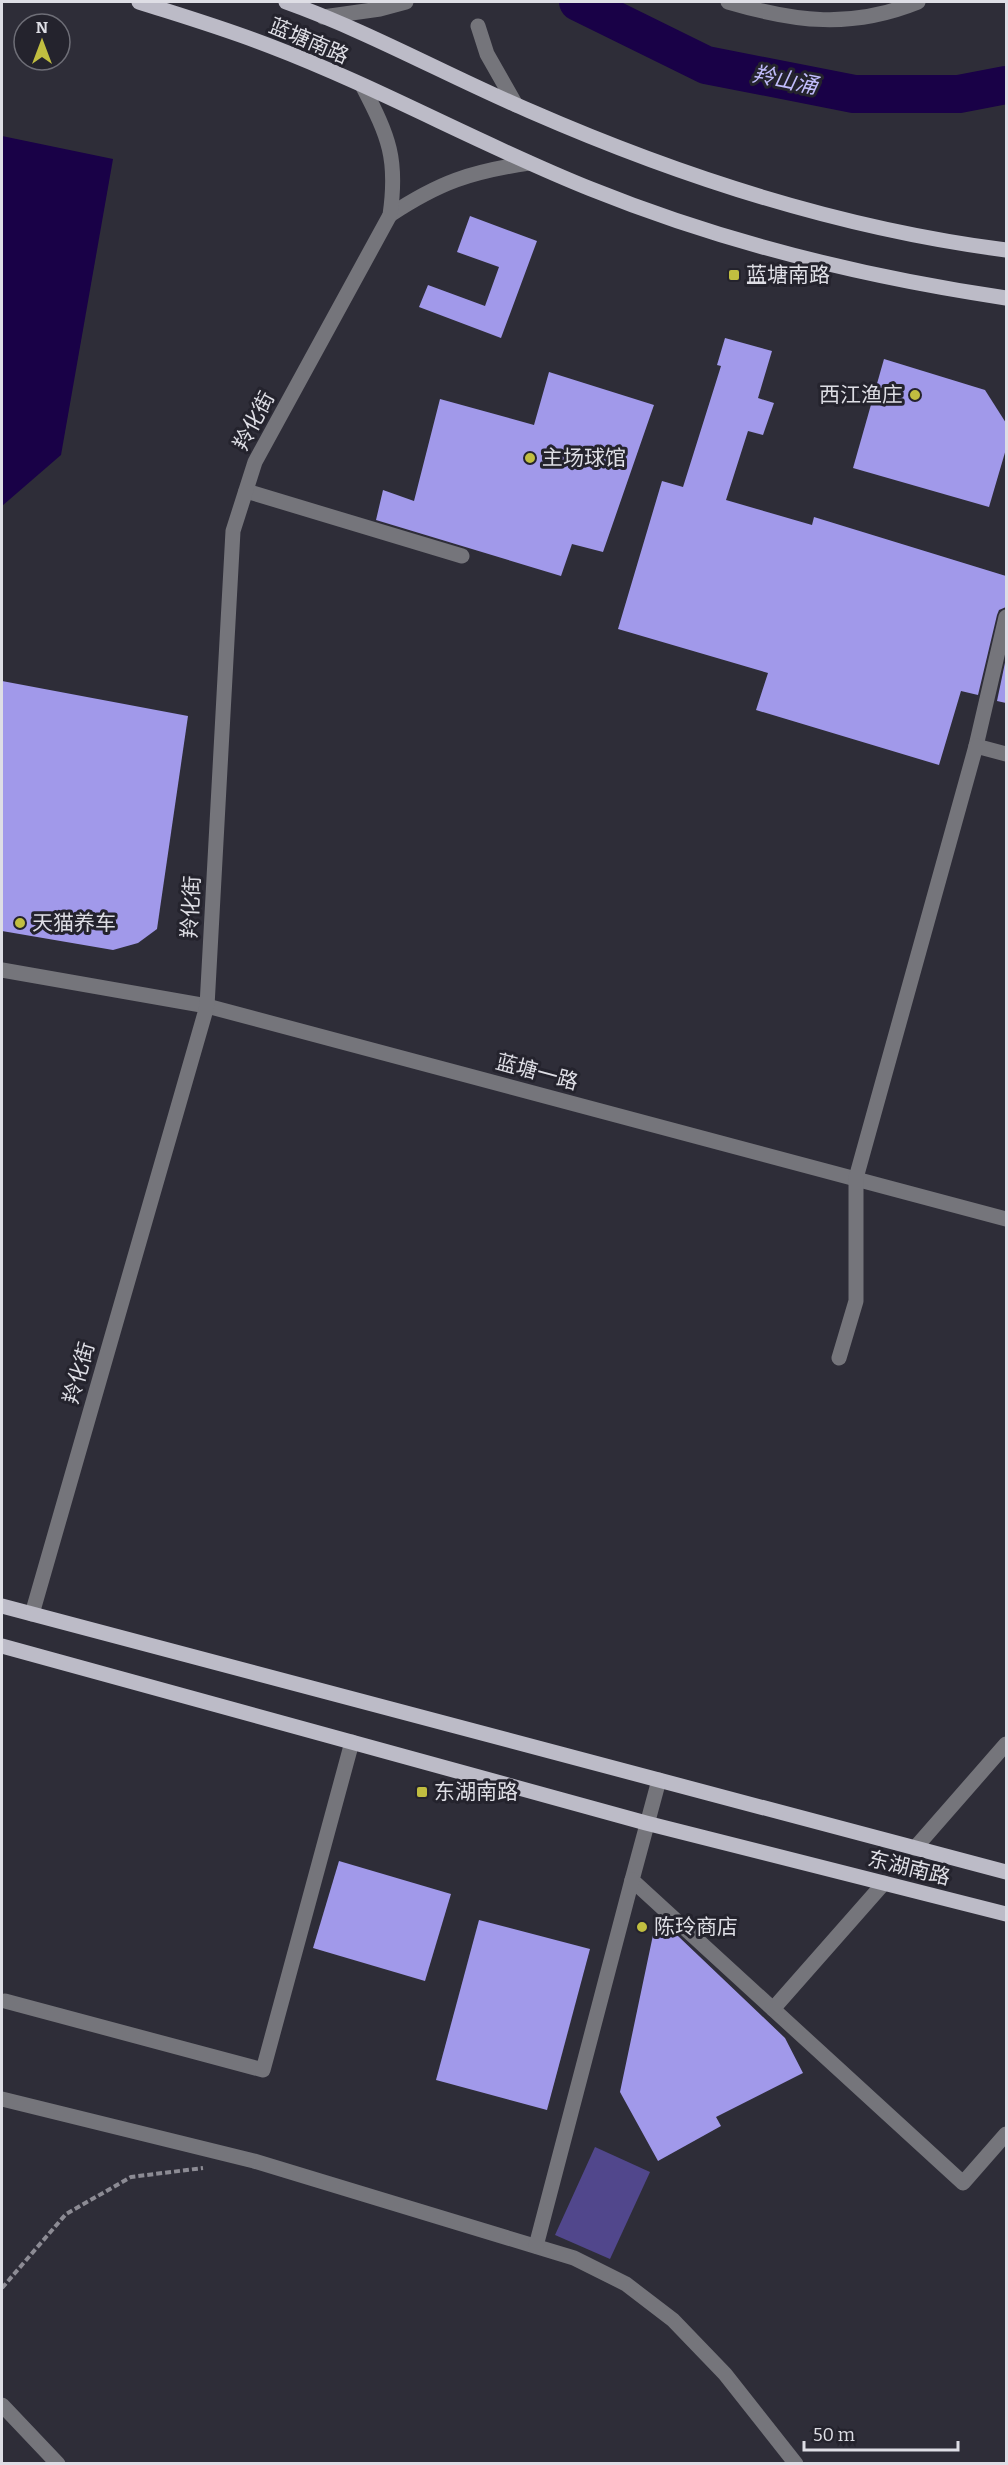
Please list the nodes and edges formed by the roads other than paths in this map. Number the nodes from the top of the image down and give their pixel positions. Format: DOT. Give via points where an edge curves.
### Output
graph roads {
  1 [pos="139,2"];
  2 [pos="286,2"];
  3 [pos="406,2"];
  4 [pos="729,2"];
  5 [pos="918,2"];
  6 [pos="323,17"];
  7 [pos="478,26"];
  8 [pos="363,87"];
  9 [pos="516,105"];
  10 [pos="529,163"];
  11 [pos="390,215"];
  12 [pos="1006,250"];
  13 [pos="1006,298"];
  14 [pos="246,491"];
  15 [pos="462,556"];
  16 [pos="1006,617"];
  17 [pos="976,746"];
  18 [pos="1006,754"];
  19 [pos="2,970"];
  20 [pos="207,1006"];
  21 [pos="856,1178"];
  22 [pos="1006,1219"];
  23 [pos="839,1358"];
  24 [pos="2,1606"];
  25 [pos="32,1614"];
  26 [pos="2,1646"];
  27 [pos="352,1742"];
  28 [pos="1006,1744"];
  29 [pos="659,1780"];
  30 [pos="646,1822"];
  31 [pos="915,1848"];
  32 [pos="1006,1872"];
  33 [pos="632,1880"];
  34 [pos="884,1883"];
  35 [pos="1006,1914"];
  36 [pos="5,2001"];
  37 [pos="773,2009"];
  38 [pos="2,2098"];
  39 [pos="1006,2134"];
  40 [pos="536,2246"];
  41 [pos="2,2405"];
  42 [pos="58,2463"];
  43 [pos="796,2463"];
  1 -- 8 [label="main road, 蓝塘南路" via="272,46"];
  2 -- 6 [label="main road, 蓝塘南路"];
  3 -- 6 [label="street"];
  4 -- 5 [label="street" via="764,12 820,20 859,20"];
  6 -- 9 [label="main road, 蓝塘南路"];
  7 -- 9 [label="street" via="487,54"];
  8 -- 10 [label="main road, 蓝塘南路"];
  8 -- 11 [label="street" via="382,122 393,154"];
  9 -- 12 [label="main road, 蓝塘南路" via="622,149 780,202 957,244"];
  10 -- 11 [label="street" via="479,171 453,180"];
  10 -- 13 [label="main road, 蓝塘南路" via="603,194 758,246 846,270"];
  11 -- 14 [label="street, 羚化街" via="255,462"];
  14 -- 15 [label="street"];
  14 -- 20 [label="street, 羚化街" via="233,531"];
  16 -- 17 [label="street"];
  17 -- 18 [label="street"];
  17 -- 21 [label="street"];
  19 -- 20 [label="street, 蓝塘一路"];
  20 -- 21 [label="street, 蓝塘一路"];
  20 -- 25 [label="street, 羚化街"];
  21 -- 22 [label="street, 蓝塘一路"];
  21 -- 23 [label="street" via="856,1301"];
  24 -- 25 [label="main road, 东湖南路"];
  25 -- 29 [label="main road, 东湖南路"];
  26 -- 27 [label="main road, 东湖南路"];
  27 -- 30 [label="main road, 东湖南路"];
  27 -- 36 [label="street" via="263,2070"];
  28 -- 31 [label="street"];
  29 -- 30 [label="street"];
  29 -- 31 [label="main road, 东湖南路"];
  30 -- 33 [label="street"];
  30 -- 34 [label="main road, 东湖南路"];
  31 -- 32 [label="main road, 东湖南路"];
  33 -- 37 [label="street"];
  33 -- 40 [label="street"];
  34 -- 35 [label="main road, 东湖南路"];
  34 -- 37 [label="street"];
  37 -- 39 [label="street" via="963,2183"];
  38 -- 40 [label="street" via="254,2161"];
  40 -- 43 [label="street" via="574,2258 626,2284 673,2320 725,2374"];
  41 -- 42 [label="street"];
}
